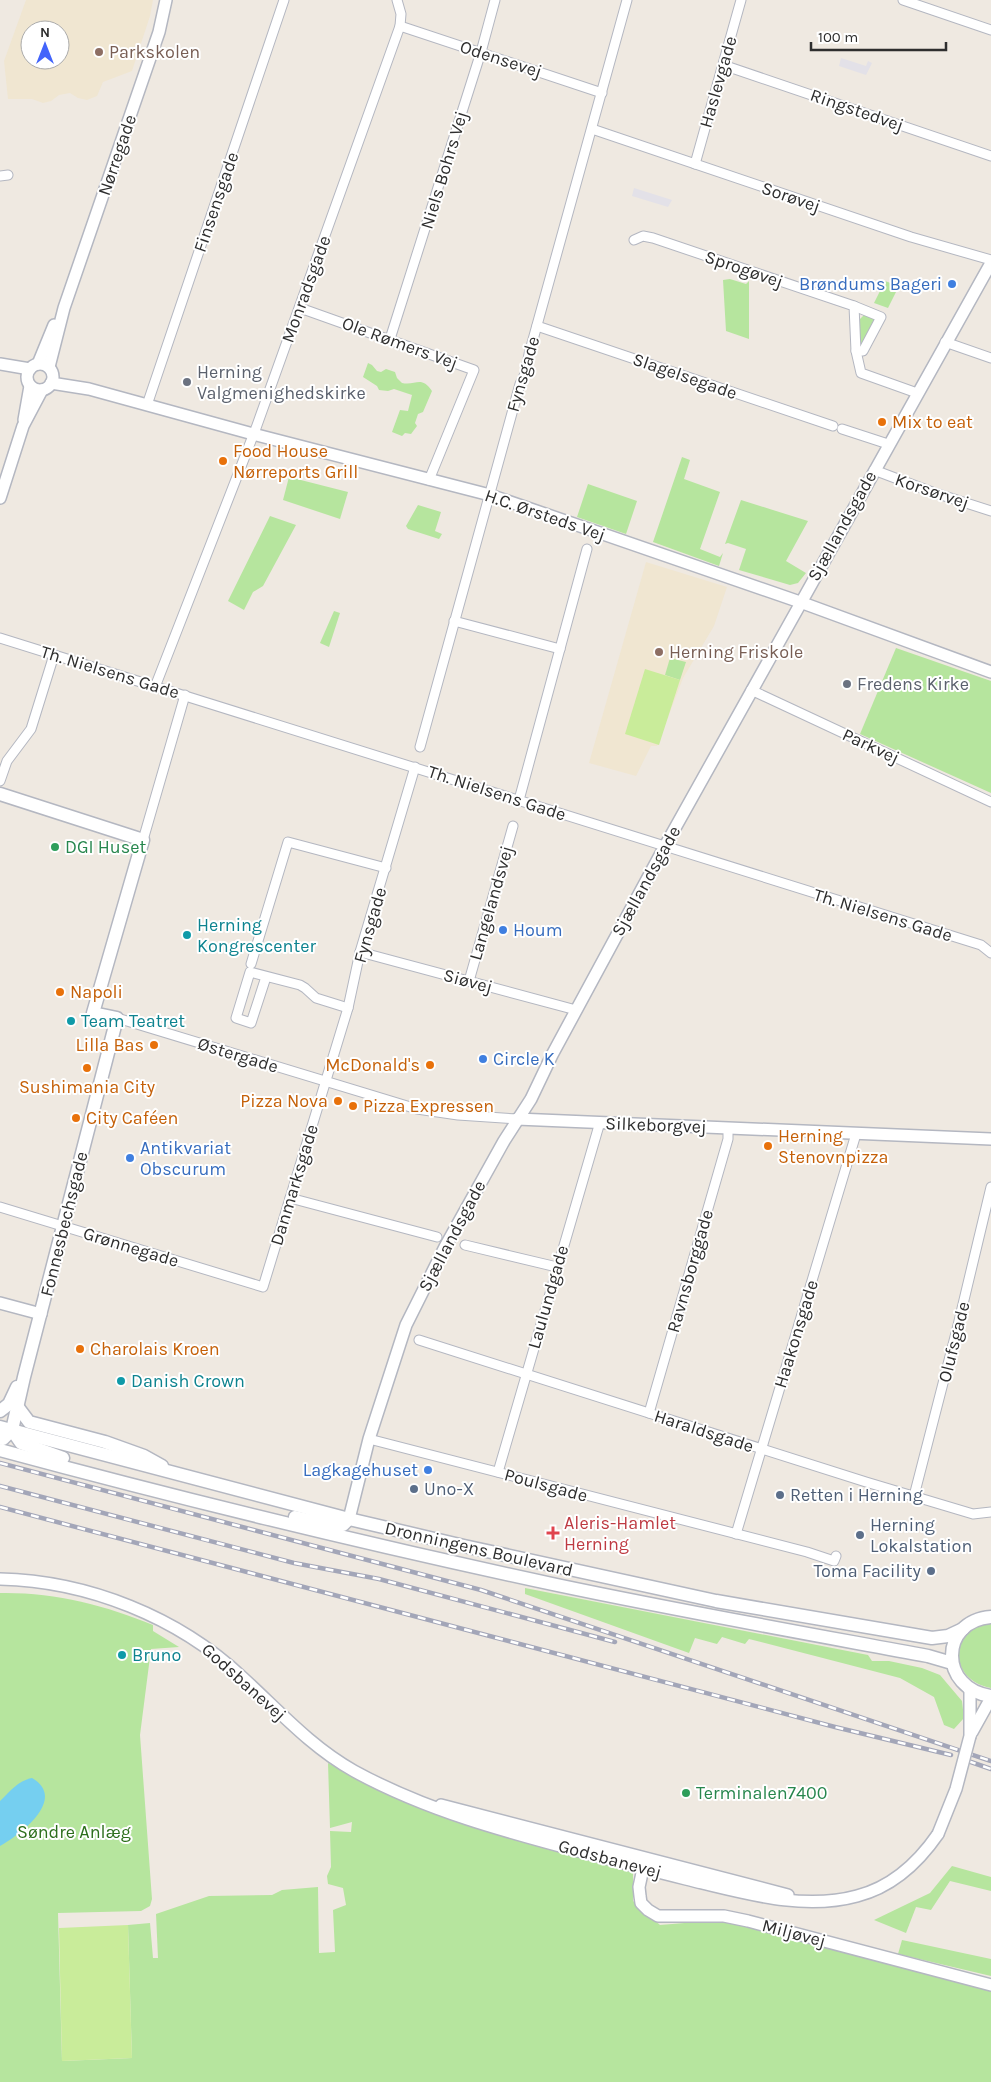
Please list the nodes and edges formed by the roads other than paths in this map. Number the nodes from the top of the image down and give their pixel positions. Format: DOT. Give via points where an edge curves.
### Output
graph roads {
  1 [pos="166,0"];
  2 [pos="284,0"];
  3 [pos="397,0"];
  4 [pos="495,0"];
  5 [pos="627,0"];
  6 [pos="741,0"];
  7 [pos="903,0"];
  8 [pos="400,26"];
  9 [pos="991,30"];
  10 [pos="481,52"];
  11 [pos="723,65"];
  12 [pos="602,93"];
  13 [pos="592,129"];
  14 [pos="991,156"];
  15 [pos="695,164"];
  16 [pos="634,240"];
  17 [pos="991,261"];
  18 [pos="854,306"];
  19 [pos="300,308"];
  20 [pos="537,326"];
  21 [pos="390,339"];
  22 [pos="946,342"];
  23 [pos="856,351"];
  24 [pos="991,358"];
  25 [pos="0,365"];
  26 [pos="40,376"];
  27 [pos="917,393"];
  28 [pos="147,405"];
  29 [pos="253,434"];
  30 [pos="888,444"];
  31 [pos="874,470"];
  32 [pos="429,480"];
  33 [pos="490,495"];
  34 [pos="0,498"];
  35 [pos="991,511"];
  36 [pos="587,550"];
  37 [pos="800,602"];
  38 [pos="454,621"];
  39 [pos="0,638"];
  40 [pos="560,648"];
  41 [pos="54,655"];
  42 [pos="991,672"];
  43 [pos="155,687"];
  44 [pos="751,690"];
  45 [pos="185,695"];
  46 [pos="420,748"];
  47 [pos="415,768"];
  48 [pos="0,780"];
  49 [pos="0,794"];
  50 [pos="519,800"];
  51 [pos="991,802"];
  52 [pos="513,826"];
  53 [pos="144,840"];
  54 [pos="665,846"];
  55 [pos="386,868"];
  56 [pos="360,952"];
  57 [pos="991,953"];
  58 [pos="251,964"];
  59 [pos="266,976"];
  60 [pos="469,981"];
  61 [pos="348,1008"];
  62 [pos="576,1010"];
  63 [pos="117,1018"];
  64 [pos="325,1082"];
  65 [pos="518,1119"];
  66 [pos="600,1122"];
  67 [pos="728,1128"];
  68 [pos="856,1134"];
  69 [pos="991,1139"];
  70 [pos="991,1187"];
  71 [pos="990,1197"];
  72 [pos="290,1198"];
  73 [pos="0,1206"];
  74 [pos="64,1227"];
  75 [pos="437,1237"];
  76 [pos="465,1245"];
  77 [pos="557,1267"];
  78 [pos="263,1287"];
  79 [pos="0,1303"];
  80 [pos="41,1314"];
  81 [pos="419,1340"];
  82 [pos="526,1374"];
  83 [pos="24,1377"];
  84 [pos="18,1406"];
  85 [pos="0,1411"];
  86 [pos="649,1413"];
  87 [pos="6,1429"];
  88 [pos="0,1438"];
  89 [pos="370,1439"];
  90 [pos="0,1450"];
  91 [pos="761,1450"];
  92 [pos="83,1472"];
  93 [pos="498,1472"];
  94 [pos="177,1474"];
  95 [pos="914,1496"];
  96 [pos="991,1512"];
  97 [pos="249,1514"];
  98 [pos="349,1519"];
  99 [pos="736,1534"];
  100 [pos="367,1543"];
  101 [pos="836,1556"];
  102 [pos="0,1579"];
  103 [pos="57,1586"];
  104 [pos="0,1587"];
  105 [pos="991,1617"];
  106 [pos="963,1629"];
  107 [pos="952,1663"];
  108 [pos="970,1690"];
  109 [pos="991,1697"];
  110 [pos="970,1736"];
  111 [pos="644,1864"];
  112 [pos="991,1985"];
  1 -- 26 [label="street, Nørregade" via="159,32"];
  2 -- 28 [label="street, Finsensgade"];
  3 -- 8 [label="street, Monradsgade"];
  4 -- 10 [label="street, Niels Bohrs Vej"];
  5 -- 12 [label="street, Fynsgade"];
  6 -- 11 [label="street, Haslevgade"];
  7 -- 9 [label="street"];
  8 -- 10 [label="street, Odensevej"];
  8 -- 19 [label="street, Monradsgade"];
  10 -- 12 [label="street, Odensevej"];
  10 -- 21 [label="street, Niels Bohrs Vej"];
  11 -- 14 [label="street, Ringstedvej"];
  11 -- 15 [label="street, Haslevgade"];
  12 -- 13 [label="street, Fynsgade"];
  13 -- 15 [label="street, Sorøvej"];
  13 -- 20 [label="street, Fynsgade"];
  15 -- 17 [label="street, Sorøvej"];
  16 -- 18 [label="street, Sprogøvej" via="643,236 653,238"];
  17 -- 22 [label="street, Sjællandsgade"];
  18 -- 23 [label="street"];
  18 -- 23 [label="street, Sprogøvej" via="882,317 863,351"];
  19 -- 21 [label="street, Ole Rømers Vej"];
  19 -- 29 [label="street, Monradsgade"];
  20 -- 30 [label="street, Slagelsegade"];
  20 -- 33 [label="street, Fynsgade"];
  21 -- 32 [label="street, Ole Rømers Vej" via="474,370"];
  22 -- 24 [label="street"];
  22 -- 27 [label="street, Sjællandsgade"];
  23 -- 27 [label="street" via="861,373"];
  25 -- 26 [label="street, H.C. Ørsteds Vej"];
  26 -- 28 [label="street, H.C. Ørsteds Vej"];
  26 -- 34 [label="street, Nørregade"];
  27 -- 30 [label="street, Sjællandsgade"];
  28 -- 29 [label="street, H.C. Ørsteds Vej"];
  29 -- 32 [label="street, H.C. Ørsteds Vej"];
  29 -- 43 [label="street, Monradsgade"];
  30 -- 31 [label="street, Sjællandsgade"];
  31 -- 35 [label="street, Korsørvej"];
  31 -- 37 [label="street, Sjællandsgade"];
  32 -- 33 [label="street, H.C. Ørsteds Vej"];
  33 -- 37 [label="street, H.C. Ørsteds Vej"];
  33 -- 38 [label="street, Fynsgade"];
  36 -- 40 [label="street"];
  37 -- 42 [label="street, H.C. Ørsteds Vej"];
  37 -- 44 [label="street, Sjællandsgade"];
  38 -- 40 [label="street"];
  38 -- 46 [label="street, Fynsgade"];
  39 -- 41 [label="street, Th. Nielsens Gade"];
  40 -- 50 [label="street"];
  41 -- 43 [label="street, Th. Nielsens Gade"];
  41 -- 48 [label="street" via="31,729 7,761"];
  43 -- 45 [label="street, Th. Nielsens Gade"];
  44 -- 51 [label="street, Parkvej"];
  44 -- 54 [label="street, Sjællandsgade"];
  45 -- 47 [label="street, Th. Nielsens Gade"];
  45 -- 53 [label="street"];
  47 -- 50 [label="street, Th. Nielsens Gade"];
  47 -- 55 [label="street, Fynsgade"];
  49 -- 53 [label="main road"];
  50 -- 54 [label="street, Th. Nielsens Gade"];
  52 -- 60 [label="street, Langelandsvej"];
  53 -- 63 [label="main road, Østergade" via="94,1014"];
  54 -- 57 [label="street, Th. Nielsens Gade" via="981,946"];
  54 -- 62 [label="street, Sjællandsgade"];
  55 -- 56 [label="street, Fynsgade"];
  55 -- 58 [label="street" via="288,842"];
  56 -- 60 [label="street, Siøvej"];
  56 -- 61 [label="street, Fynsgade"];
  59 -- 59 [label="street" via="250,972 236,1018 251,1023"];
  59 -- 61 [label="street" via="300,985 316,998"];
  60 -- 62 [label="street, Siøvej"];
  61 -- 64 [label="street, Fynsgade"];
  62 -- 65 [label="street, Sjællandsgade"];
  63 -- 64 [label="street, Østergade"];
  63 -- 74 [label="main road, Fonnesbechsgade"];
  64 -- 65 [label="street, Silkeborgvej" via="423,1111"];
  64 -- 72 [label="street, Danmarksgade"];
  65 -- 66 [label="street, Silkeborgvej"];
  65 -- 89 [label="street, Sjællandsgade" via="445,1247 406,1325"];
  66 -- 67 [label="street, Silkeborgvej"];
  66 -- 77 [label="street, Laulundgade"];
  67 -- 68 [label="street, Silkeborgvej"];
  67 -- 86 [label="street, Ravnsborggade" via="728,1139"];
  68 -- 69 [label="street, Silkeborgvej"];
  68 -- 91 [label="street, Haakonsgade"];
  70 -- 71 [label="street, Olufsgade"];
  71 -- 95 [label="street, Olufsgade"];
  72 -- 75 [label="street"];
  72 -- 78 [label="street, Danmarksgade"];
  73 -- 74 [label="street, Grønnegade"];
  74 -- 78 [label="street, Grønnegade"];
  74 -- 80 [label="main road, Fonnesbechsgade"];
  76 -- 77 [label="street"];
  77 -- 82 [label="street, Laulundgade"];
  79 -- 80 [label="street"];
  80 -- 83 [label="main road, Fonnesbechsgade"];
  81 -- 82 [label="street, Haraldsgade"];
  82 -- 86 [label="street, Haraldsgade"];
  82 -- 93 [label="street, Laulundgade"];
  83 -- 84 [label="main road, Fonnesbechsgade"];
  83 -- 85 [label="main road"];
  84 -- 87 [label="main road, Fonnesbechsgade"];
  84 -- 94 [label="main road" via="29,1422 105,1442 144,1456"];
  86 -- 91 [label="street, Haraldsgade"];
  87 -- 88 [label="main road" via="3,1439"];
  87 -- 92 [label="main road" via="21,1443 71,1461"];
  87 -- 94 [label="main road, Dronningens Boulevard"];
  89 -- 93 [label="street, Poulsgade"];
  89 -- 98 [label="street, Sjællandsgade"];
  90 -- 92 [label="main road, Dronningens Boulevard"];
  91 -- 95 [label="street, Haraldsgade"];
  91 -- 99 [label="street, Haakonsgade"];
  92 -- 97 [label="main road, Dronningens Boulevard"];
  93 -- 99 [label="street, Poulsgade"];
  94 -- 98 [label="main road, Dronningens Boulevard"];
  95 -- 96 [label="street, Haraldsgade" via="973,1514"];
  97 -- 98 [label="main road" via="281,1514 332,1525 343,1525"];
  97 -- 100 [label="main road, Dronningens Boulevard"];
  98 -- 100 [label="main road" via="352,1531"];
  98 -- 106 [label="main road, Dronningens Boulevard" via="716,1601 932,1638 948,1636"];
  99 -- 101 [label="street, Poulsgade" via="834,1561"];
  100 -- 107 [label="main road, Dronningens Boulevard" via="594,1593"];
  102 -- 103 [label="street, Godsbanevej"];
  103 -- 104 [label="street, Godsbanevej"];
  103 -- 111 [label="street, Godsbanevej" via="90,1593 149,1613 174,1626 216,1654 325,1752 367,1777 420,1801 542,1830"];
  105 -- 106 [label="main road, Dronningens Boulevard" via="978,1619"];
  106 -- 107 [label="main road" via="954,1645"];
  107 -- 108 [label="main road" via="961,1682"];
  108 -- 109 [label="main road"];
  108 -- 110 [label="street, Godsbanevej"];
  109 -- 110 [label="street, Godsbanevej"];
  110 -- 111 [label="street, Godsbanevej, bridge" via="956,1789 938,1834 912,1866 876,1890 842,1899 805,1900"];
  111 -- 112 [label="street, Miljøvej" via="639,1887 641,1903 658,1916 710,1915 748,1921"];
}
